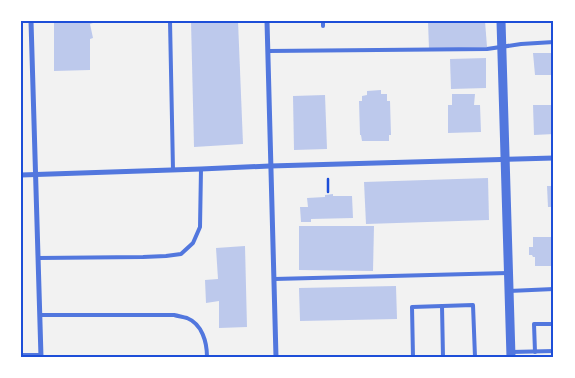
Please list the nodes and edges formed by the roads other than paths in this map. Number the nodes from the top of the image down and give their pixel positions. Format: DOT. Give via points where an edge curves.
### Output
graph roads {
  1 [pos="31,21"];
  2 [pos="170,21"];
  3 [pos="267,21"];
  4 [pos="501,21"];
  5 [pos="554,42"];
  6 [pos="502,46"];
  7 [pos="268,51"];
  8 [pos="554,158"];
  9 [pos="505,160"];
  10 [pos="270,166"];
  11 [pos="202,169"];
  12 [pos="172,170"];
  13 [pos="36,174"];
  14 [pos="21,175"];
  15 [pos="38,258"];
  16 [pos="508,272"];
  17 [pos="274,279"];
  18 [pos="554,289"];
  19 [pos="509,291"];
  20 [pos="442,306"];
  21 [pos="40,315"];
  22 [pos="554,324"];
  23 [pos="554,351"];
  24 [pos="535,352"];
  25 [pos="511,354"];
  26 [pos="21,355"];
  27 [pos="41,356"];
  28 [pos="207,357"];
  29 [pos="276,357"];
  30 [pos="413,357"];
  31 [pos="443,357"];
  32 [pos="475,357"];
  1 -- 13 [label="street"];
  2 -- 12 [label="lane"];
  3 -- 7 [label="street"];
  4 -- 6 [label="street"];
  5 -- 6 [label="lane"];
  6 -- 7 [label="lane"];
  6 -- 9 [label="street"];
  7 -- 10 [label="street"];
  8 -- 9 [label="street"];
  9 -- 10 [label="street"];
  9 -- 16 [label="street"];
  10 -- 11 [label="street"];
  10 -- 17 [label="street"];
  11 -- 12 [label="street"];
  11 -- 15 [label="lane" via="200,228 193,243 181,254"];
  12 -- 13 [label="street"];
  13 -- 14 [label="street"];
  13 -- 15 [label="street"];
  15 -- 21 [label="street"];
  16 -- 17 [label="lane"];
  16 -- 19 [label="street"];
  17 -- 29 [label="street"];
  18 -- 19 [label="lane"];
  19 -- 25 [label="street"];
  20 -- 30 [label="lane" via="412,307"];
  20 -- 31 [label="lane"];
  20 -- 32 [label="lane" via="474,305"];
  21 -- 27 [label="street"];
  21 -- 28 [label="lane" via="174,315 189,318 202,331"];
  22 -- 24 [label="lane" via="534,324"];
  23 -- 24 [label="lane"];
  24 -- 25 [label="lane"];
  26 -- 27 [label="lane"];
}
